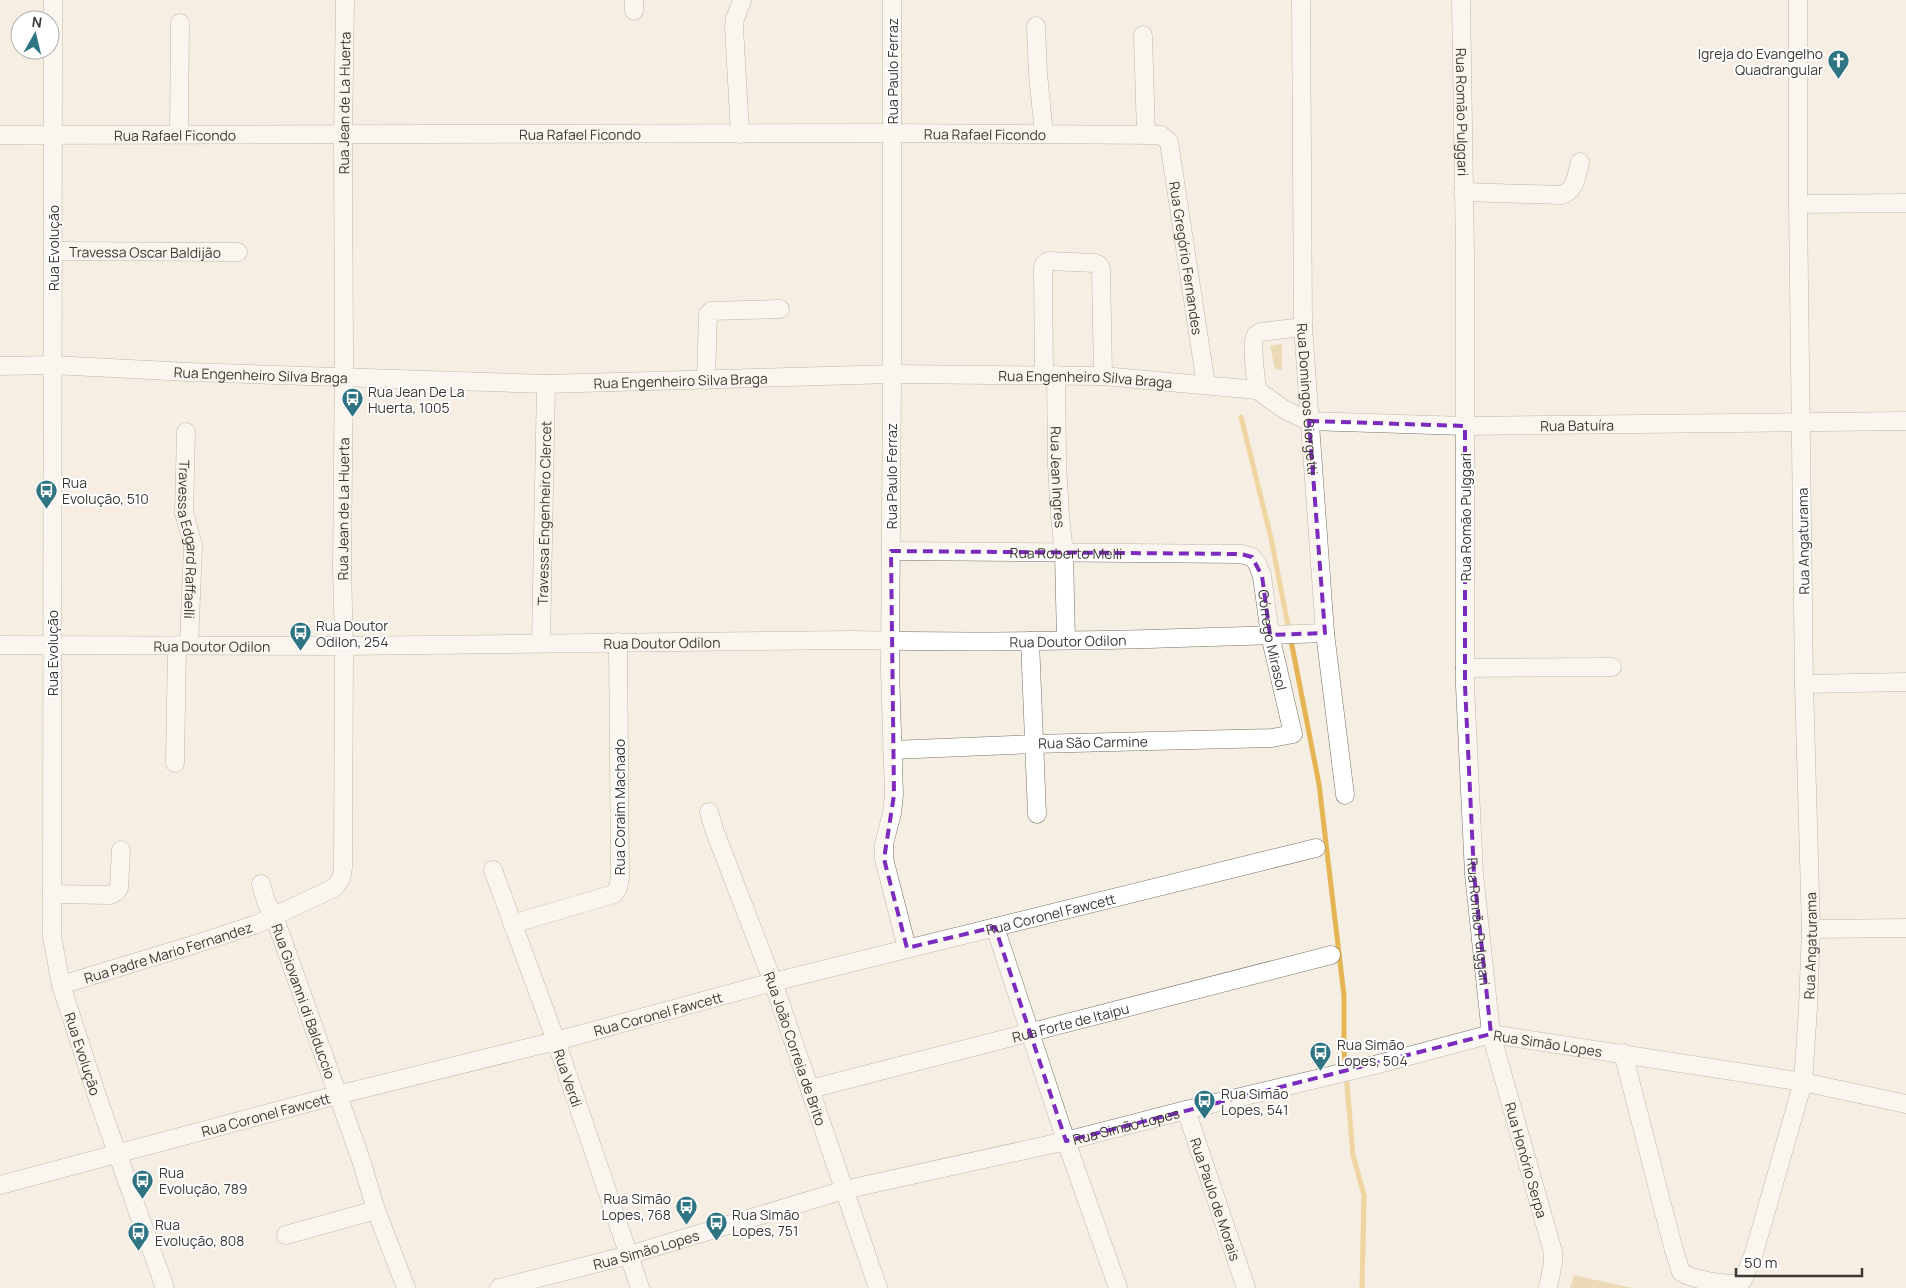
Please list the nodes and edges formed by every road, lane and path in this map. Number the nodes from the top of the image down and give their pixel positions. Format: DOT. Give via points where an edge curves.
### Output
graph roads {
  1 [pos="53,0"];
  2 [pos="345,0"];
  3 [pos="742,0"];
  4 [pos="892,0"];
  5 [pos="1301,0"];
  6 [pos="1461,0"];
  7 [pos="1798,0"];
  8 [pos="180,23"];
  9 [pos="1036,26"];
  10 [pos="1143,35"];
  11 [pos="178,133"];
  12 [pos="892,133"];
  13 [pos="54,134"];
  14 [pos="740,134"];
  15 [pos="1044,134"];
  16 [pos="0,135"];
  17 [pos="343,135"];
  18 [pos="1153,135"];
  19 [pos="1580,162"];
  20 [pos="1463,192"];
  21 [pos="1906,203"];
  22 [pos="1798,204"];
  23 [pos="53,251"];
  24 [pos="238,252"];
  25 [pos="780,309"];
  26 [pos="1303,327"];
  27 [pos="53,365"];
  28 [pos="0,366"];
  29 [pos="892,374"];
  30 [pos="1050,375"];
  31 [pos="1103,376"];
  32 [pos="343,377"];
  33 [pos="706,380"];
  34 [pos="546,384"];
  35 [pos="1206,385"];
  36 [pos="1257,390"];
  37 [pos="1906,421"];
  38 [pos="1309,422"];
  39 [pos="1802,422"];
  40 [pos="1465,426"];
  41 [pos="186,432"];
  42 [pos="891,551"];
  43 [pos="1064,553"];
  44 [pos="1241,554"];
  45 [pos="1325,633"];
  46 [pos="1274,635"];
  47 [pos="1066,640"];
  48 [pos="1030,641"];
  49 [pos="618,642"];
  50 [pos="890,642"];
  51 [pos="541,643"];
  52 [pos="0,645"];
  53 [pos="183,645"];
  54 [pos="52,646"];
  55 [pos="344,646"];
  56 [pos="1612,667"];
  57 [pos="1465,668"];
  58 [pos="1906,682"];
  59 [pos="1804,684"];
  60 [pos="1293,734"];
  61 [pos="1034,744"];
  62 [pos="892,750"];
  63 [pos="175,764"];
  64 [pos="1345,795"];
  65 [pos="709,812"];
  66 [pos="1037,814"];
  67 [pos="1316,848"];
  68 [pos="121,850"];
  69 [pos="493,870"];
  70 [pos="261,884"];
  71 [pos="52,894"];
  72 [pos="274,916"];
  73 [pos="512,924"];
  74 [pos="995,927"];
  75 [pos="1906,928"];
  76 [pos="1811,929"];
  77 [pos="907,948"];
  78 [pos="1331,955"];
  79 [pos="773,982"];
  80 [pos="62,985"];
  81 [pos="1030,1033"];
  82 [pos="1491,1034"];
  83 [pos="556,1041"];
  84 [pos="1623,1054"];
  85 [pos="1803,1082"];
  86 [pos="810,1089"];
  87 [pos="337,1095"];
  88 [pos="1906,1104"];
  89 [pos="1186,1110"];
  90 [pos="1066,1141"];
  91 [pos="117,1154"];
  92 [pos="0,1185"];
  93 [pos="844,1190"];
  94 [pos="376,1210"];
  95 [pos="286,1235"];
  96 [pos="628,1255"];
  97 [pos="165,1288"];
  98 [pos="406,1288"];
  99 [pos="499,1288"];
  100 [pos="640,1288"];
  101 [pos="878,1288"];
  102 [pos="1118,1288"];
  103 [pos="1246,1288"];
  104 [pos="1548,1288"];
  1 -- 13 [label="street, Rua Evolução"];
  2 -- 17 [label="street, Rua Jean de La Huerta"];
  3 -- 14 [label="street" via="734,27"];
  4 -- 12 [label="street, Rua Paulo Ferraz"];
  5 -- 26 [label="street, Rua Domingos Giorgetti"];
  6 -- 20 [label="street, Rua Romão Pulggari"];
  7 -- 22 [label="street, Rua Angaturama"];
  8 -- 11 [label="street"];
  9 -- 15 [label="street"];
  10 -- 18 [label="street"];
  11 -- 13 [label="street, Rua Rafael Ficondo"];
  11 -- 17 [label="street, Rua Rafael Ficondo"];
  12 -- 14 [label="street, Rua Rafael Ficondo"];
  12 -- 15 [label="street, Rua Rafael Ficondo"];
  12 -- 29 [label="street, Rua Paulo Ferraz"];
  13 -- 16 [label="street, Rua Rafael Ficondo"];
  13 -- 23 [label="street, Rua Evolução"];
  14 -- 17 [label="street, Rua Rafael Ficondo"];
  15 -- 18 [label="street, Rua Rafael Ficondo"];
  17 -- 32 [label="street, Rua Jean de La Huerta"];
  18 -- 35 [label="street, Rua Gregório Fernandes" via="1168,142"];
  19 -- 20 [label="street" via="1569,193"];
  20 -- 40 [label="street, Rua Romão Pulggari"];
  21 -- 22 [label="street"];
  22 -- 39 [label="street, Rua Angaturama"];
  23 -- 24 [label="street, Travessa Oscar Baldijão"];
  23 -- 27 [label="street, Rua Evolução"];
  25 -- 33 [label="street" via="710,311"];
  26 -- 36 [label="street" via="1261,332 1254,338"];
  26 -- 38 [label="street, Rua Domingos Giorgetti"];
  27 -- 28 [label="street, Rua Engenheiro Silva Braga"];
  27 -- 32 [label="street, Rua Engenheiro Silva Braga"];
  27 -- 54 [label="street, Rua Evolução"];
  29 -- 30 [label="street, Rua Engenheiro Silva Braga"];
  29 -- 33 [label="street, Rua Engenheiro Silva Braga"];
  29 -- 42 [label="street, Rua Paulo Ferraz"];
  30 -- 31 [label="street, Rua Engenheiro Silva Braga"];
  30 -- 31 [label="street, Rua Jean Ingres" via="1043,268 1048,261 1095,263 1101,268"];
  30 -- 43 [label="street, Rua Jean Ingres"];
  31 -- 35 [label="street, Rua Engenheiro Silva Braga"];
  32 -- 34 [label="street, Rua Engenheiro Silva Braga"];
  32 -- 55 [label="street, Rua Jean de La Huerta"];
  33 -- 34 [label="street, Rua Engenheiro Silva Braga"];
  34 -- 51 [label="street, Travessa Engenheiro Clercet"];
  35 -- 36 [label="street, Rua Engenheiro Silva Braga"];
  36 -- 38 [label="street, Rua Batuíra"];
  37 -- 39 [label="street, Rua Batuíra"];
  38 -- 40 [label="street, Rua Batuíra"];
  38 -- 45 [label="street, Rua Domingos Giorgetti"];
  39 -- 40 [label="street, Rua Batuíra"];
  39 -- 59 [label="street, Rua Angaturama"];
  40 -- 57 [label="street, Rua Romão Pulggari"];
  41 -- 53 [label="street, Travessa Edgard Raffaelli" via="184,514 193,545"];
  42 -- 43 [label="street, Rua Roberto Melli"];
  42 -- 50 [label="street, Rua Paulo Ferraz"];
  43 -- 44 [label="street, Rua Roberto Melli"];
  43 -- 47 [label="street, Rua Jean Ingres"];
  44 -- 46 [label="street, Córrego Mirasol" via="1252,557 1257,563"];
  45 -- 46 [label="street, Rua Doutor Odilon"];
  45 -- 64 [label="street, Rua Domingos Giorgetti"];
  46 -- 47 [label="street, Rua Doutor Odilon"];
  46 -- 60 [label="street, Córrego Mirasol"];
  47 -- 48 [label="street, Rua Doutor Odilon"];
  48 -- 50 [label="street, Rua Doutor Odilon"];
  48 -- 61 [label="street"];
  49 -- 50 [label="street, Rua Doutor Odilon"];
  49 -- 51 [label="street, Rua Doutor Odilon"];
  49 -- 73 [label="street, Rua Coraim Machado" via="618,888 614,894"];
  50 -- 62 [label="street, Rua Paulo Ferraz"];
  51 -- 55 [label="street, Rua Doutor Odilon"];
  52 -- 54 [label="street, Rua Doutor Odilon"];
  53 -- 54 [label="street, Rua Doutor Odilon"];
  53 -- 55 [label="street, Rua Doutor Odilon"];
  53 -- 63 [label="street, Travessa Edgard Raffaelli"];
  54 -- 71 [label="street, Rua Evolução"];
  55 -- 72 [label="street, Rua Jean de La Huerta" via="341,879 334,888"];
  56 -- 57 [label="street"];
  57 -- 82 [label="street, Rua Romão Pulggari" via="1474,874"];
  58 -- 59 [label="street"];
  59 -- 76 [label="street, Rua Angaturama"];
  60 -- 61 [label="street, Rua São Carmine" via="1272,738"];
  61 -- 62 [label="street, Rua São Carmine"];
  61 -- 66 [label="street"];
  62 -- 77 [label="street, Rua Paulo Ferraz" via="894,795 884,860"];
  65 -- 79 [label="street, Rua João Correia de Brito"];
  67 -- 74 [label="street, Rua Coronel Fawcett"];
  68 -- 71 [label="street" via="119,888 116,892 110,895"];
  69 -- 73 [label="street, Rua Verdi"];
  70 -- 72 [label="street, Rua Giovanni di Balduccio"];
  71 -- 80 [label="street, Rua Evolução" via="52,936"];
  72 -- 80 [label="street, Rua Padre Mario Fernandez"];
  72 -- 87 [label="street, Rua Giovanni di Balduccio"];
  73 -- 83 [label="street, Rua Verdi"];
  74 -- 77 [label="street, Rua Coronel Fawcett"];
  74 -- 81 [label="street"];
  75 -- 76 [label="street"];
  76 -- 85 [label="street, Rua Angaturama"];
  77 -- 79 [label="street, Rua Coronel Fawcett"];
  78 -- 81 [label="street, Rua Forte de Itaipu"];
  79 -- 83 [label="street, Rua Coronel Fawcett"];
  79 -- 86 [label="street, Rua João Correia de Brito"];
  80 -- 91 [label="street, Rua Evolução"];
  81 -- 86 [label="street, Rua Forte de Itaipu"];
  81 -- 90 [label="street"];
  82 -- 84 [label="street, Rua Simão Lopes"];
  82 -- 89 [label="street, Rua Simão Lopes"];
  82 -- 104 [label="street, Rua Honório Serpa" via="1553,1252"];
  83 -- 87 [label="street, Rua Coronel Fawcett"];
  83 -- 96 [label="street, Rua Verdi"];
  84 -- 85 [label="street, Rua Simão Lopes"];
  84 -- 85 [label="street, Rua Angaturama" via="1680,1271 1685,1275 1727,1283 1740,1283 1747,1272"];
  85 -- 88 [label="street, Rua Simão Lopes"];
  86 -- 93 [label="street, Rua João Correia de Brito"];
  87 -- 91 [label="street, Rua Coronel Fawcett"];
  87 -- 94 [label="street, Rua Giovanni di Balduccio"];
  89 -- 90 [label="street, Rua Simão Lopes"];
  89 -- 103 [label="street, Rua Paulo de Morais"];
  90 -- 93 [label="street, Rua Simão Lopes"];
  90 -- 102 [label="street"];
  91 -- 92 [label="street, Rua Coronel Fawcett"];
  91 -- 97 [label="street, Rua Evolução"];
  93 -- 96 [label="street, Rua Simão Lopes"];
  93 -- 101 [label="street, Rua João Correia de Brito"];
  94 -- 95 [label="street"];
  94 -- 98 [label="street, Rua Giovanni di Balduccio"];
  96 -- 99 [label="street, Rua Simão Lopes"];
  96 -- 100 [label="street, Rua Verdi"];
}
